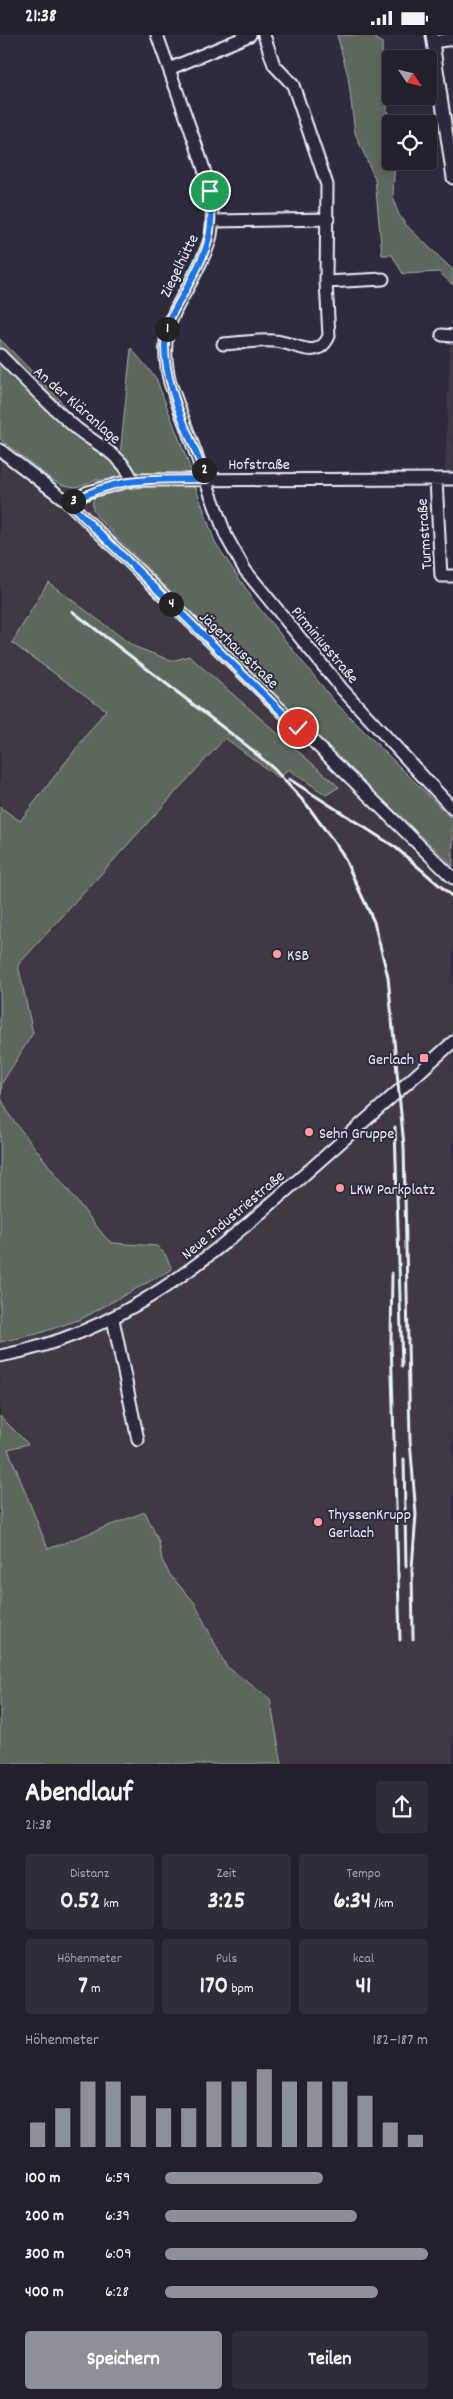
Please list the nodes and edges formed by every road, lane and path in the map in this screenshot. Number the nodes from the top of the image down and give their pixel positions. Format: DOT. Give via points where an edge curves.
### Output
graph roads {
  1 [pos="157,35"];
  2 [pos="250,35"];
  3 [pos="264,35"];
  4 [pos="433,39"];
  5 [pos="453,39"];
  6 [pos="169,69"];
  7 [pos="453,177"];
  8 [pos="328,219"];
  9 [pos="213,221"];
  10 [pos="383,279"];
  11 [pos="326,282"];
  12 [pos="223,344"];
  13 [pos="0,355"];
  14 [pos="0,450"];
  15 [pos="207,479"];
  16 [pos="436,479"];
  17 [pos="453,479"];
  18 [pos="132,480"];
  19 [pos="69,503"];
  20 [pos="453,576"];
  21 [pos="453,809"];
  22 [pos="453,878"];
  23 [pos="453,1042"];
  24 [pos="113,1319"];
  25 [pos="0,1356"];
  26 [pos="138,1440"];
  1 -- 6 [label="street, Ziegelhütte"];
  2 -- 6 [label="street"];
  3 -- 8 [label="street" via="274,65 293,85 315,146 327,185"];
  4 -- 5 [label="street"];
  4 -- 7 [label="street"];
  6 -- 9 [label="street, Ziegelhütte" via="210,191"];
  8 -- 9 [label="street"];
  8 -- 11 [label="street"];
  9 -- 15 [label="street, Ziegelhütte" via="204,255 169,323 164,350 170,383"];
  10 -- 11 [label="street"];
  11 -- 12 [label="street" via="329,336 326,344 302,349 274,341"];
  13 -- 18 [label="street, An der Kläranlage" via="76,428 120,461"];
  14 -- 19 [label="street, Jägerhausstraße"];
  15 -- 16 [label="street, Hofstraße"];
  15 -- 18 [label="street, Hofstraße"];
  15 -- 21 [label="street, Pirminiusstraße" via="226,536 245,570 342,689"];
  16 -- 17 [label="street, Hofstraße"];
  16 -- 20 [label="street, Turmstraße" via="441,576"];
  18 -- 19 [label="street, Hofstraße" via="95,490"];
  19 -- 22 [label="street, Jägerhausstraße"];
  23 -- 24 [label="street, Neue Industriestraße" via="190,1271"];
  24 -- 25 [label="street, Neue Industriestraße" via="80,1333"];
  24 -- 26 [label="street"];
}
